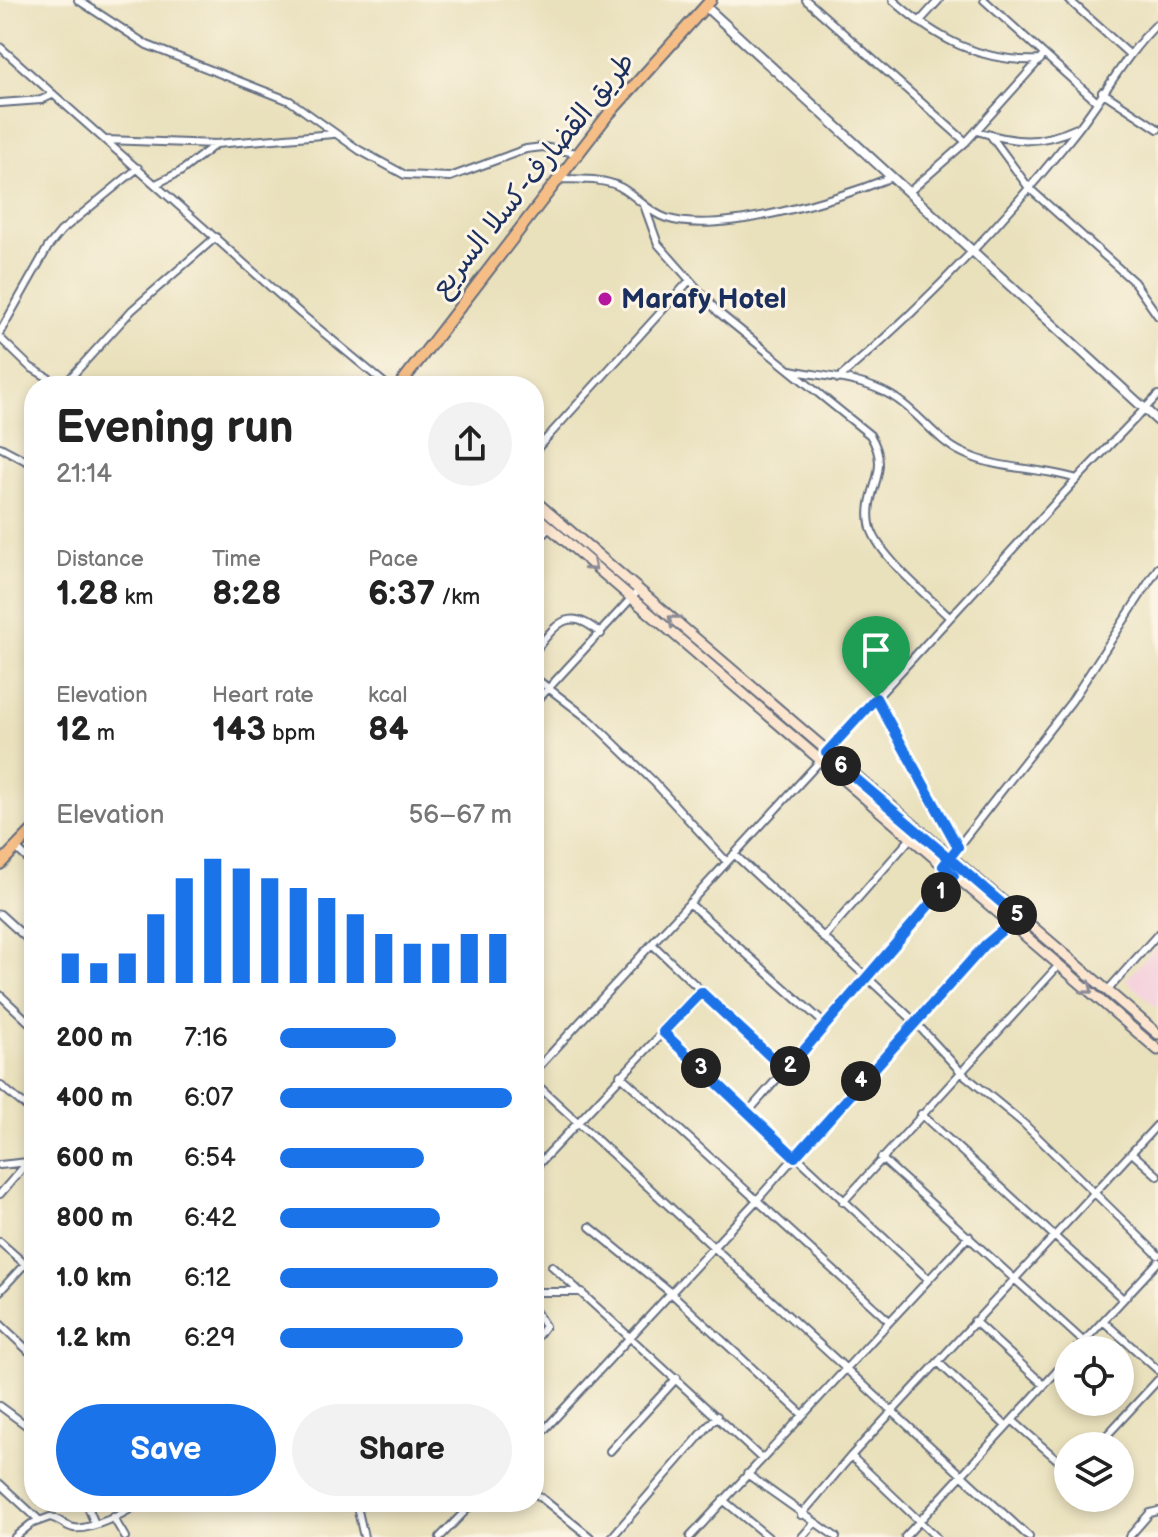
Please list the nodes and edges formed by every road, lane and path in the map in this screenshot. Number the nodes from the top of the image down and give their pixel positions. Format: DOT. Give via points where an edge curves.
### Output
graph roads {
  1 [pos="78,0"];
  2 [pos="806,0"];
  3 [pos="893,0"];
  4 [pos="939,0"];
  5 [pos="984,0"];
  6 [pos="1069,0"];
  7 [pos="708,3"];
  8 [pos="919,22"];
  9 [pos="1158,23"];
  10 [pos="0,47"];
  11 [pos="1128,53"];
  12 [pos="1042,57"];
  13 [pos="1102,92"];
  14 [pos="52,95"];
  15 [pos="1096,101"];
  16 [pos="0,103"];
  17 [pos="1080,126"];
  18 [pos="1158,129"];
  19 [pos="977,131"];
  20 [pos="334,134"];
  21 [pos="991,136"];
  22 [pos="106,140"];
  23 [pos="966,142"];
  24 [pos="216,144"];
  25 [pos="577,153"];
  26 [pos="138,168"];
  27 [pos="892,177"];
  28 [pos="557,179"];
  29 [pos="156,184"];
  30 [pos="1029,188"];
  31 [pos="909,192"];
  32 [pos="644,205"];
  33 [pos="216,237"];
  34 [pos="971,251"];
  35 [pos="689,281"];
  36 [pos="1158,316"];
  37 [pos="0,332"];
  38 [pos="0,338"];
  39 [pos="787,369"];
  40 [pos="46,376"];
  41 [pos="72,376"];
  42 [pos="377,376"];
  43 [pos="409,376"];
  44 [pos="838,379"];
  45 [pos="1158,395"];
  46 [pos="1145,409"];
  47 [pos="1158,421"];
  48 [pos="544,441"];
  49 [pos="0,447"];
  50 [pos="24,460"];
  51 [pos="1077,479"];
  52 [pos="544,509"];
  53 [pos="544,523"];
  54 [pos="549,528"];
  55 [pos="544,533"];
  56 [pos="1158,568"];
  57 [pos="638,591"];
  58 [pos="631,599"];
  59 [pos="949,617"];
  60 [pos="601,634"];
  61 [pos="544,640"];
  62 [pos="544,687"];
  63 [pos="547,690"];
  64 [pos="544,693"];
  65 [pos="876,698"];
  66 [pos="823,757"];
  67 [pos="911,838"];
  68 [pos="24,840"];
  69 [pos="958,847"];
  70 [pos="16,848"];
  71 [pos="734,854"];
  72 [pos="24,856"];
  73 [pos="727,862"];
  74 [pos="946,862"];
  75 [pos="0,864"];
  76 [pos="954,876"];
  77 [pos="689,903"];
  78 [pos="0,914"];
  79 [pos="1018,917"];
  80 [pos="1008,923"];
  81 [pos="1158,934"];
  82 [pos="24,936"];
  83 [pos="823,938"];
  84 [pos="652,944"];
  85 [pos="1059,965"];
  86 [pos="868,978"];
  87 [pos="1107,991"];
  88 [pos="701,992"];
  89 [pos="0,995"];
  90 [pos="24,1018"];
  91 [pos="914,1021"];
  92 [pos="826,1025"];
  93 [pos="663,1032"];
  94 [pos="1158,1034"];
  95 [pos="1158,1050"];
  96 [pos="544,1061"];
  97 [pos="786,1071"];
  98 [pos="962,1073"];
  99 [pos="620,1075"];
  100 [pos="0,1085"];
  101 [pos="544,1092"];
  102 [pos="24,1105"];
  103 [pos="748,1112"];
  104 [pos="921,1114"];
  105 [pos="577,1123"];
  106 [pos="1158,1124"];
  107 [pos="1133,1154"];
  108 [pos="795,1157"];
  109 [pos="544,1158"];
  110 [pos="881,1158"];
  111 [pos="24,1162"];
  112 [pos="0,1165"];
  113 [pos="24,1167"];
  114 [pos="1158,1176"];
  115 [pos="1095,1193"];
  116 [pos="0,1194"];
  117 [pos="757,1200"];
  118 [pos="843,1202"];
  119 [pos="590,1227"];
  120 [pos="969,1236"];
  121 [pos="1053,1236"];
  122 [pos="0,1242"];
  123 [pos="714,1246"];
  124 [pos="1158,1255"];
  125 [pos="24,1262"];
  126 [pos="1158,1262"];
  127 [pos="24,1264"];
  128 [pos="552,1266"];
  129 [pos="928,1279"];
  130 [pos="1014,1279"];
  131 [pos="0,1291"];
  132 [pos="544,1292"];
  133 [pos="582,1292"];
  134 [pos="671,1293"];
  135 [pos="1123,1299"];
  136 [pos="889,1321"];
  137 [pos="974,1321"];
  138 [pos="1103,1321"];
  139 [pos="0,1324"];
  140 [pos="631,1336"];
  141 [pos="1077,1336"];
  142 [pos="1089,1336"];
  143 [pos="24,1347"];
  144 [pos="938,1362"];
  145 [pos="847,1370"];
  146 [pos="1158,1370"];
  147 [pos="1054,1374"];
  148 [pos="677,1378"];
  149 [pos="1158,1380"];
  150 [pos="1044,1385"];
  151 [pos="0,1406"];
  152 [pos="895,1411"];
  153 [pos="802,1414"];
  154 [pos="717,1416"];
  155 [pos="1012,1420"];
  156 [pos="24,1424"];
  157 [pos="1006,1426"];
  158 [pos="544,1430"];
  159 [pos="1110,1432"];
  160 [pos="610,1451"];
  161 [pos="851,1456"];
  162 [pos="1054,1457"];
  163 [pos="761,1458"];
  164 [pos="747,1474"];
  165 [pos="960,1474"];
  166 [pos="0,1484"];
  167 [pos="544,1500"];
  168 [pos="723,1500"];
  169 [pos="24,1506"];
  170 [pos="1158,1511"];
  171 [pos="30,1512"];
  172 [pos="90,1512"];
  173 [pos="127,1512"];
  174 [pos="358,1512"];
  175 [pos="464,1512"];
  176 [pos="801,1515"];
  177 [pos="113,1517"];
  178 [pos="39,1520"];
  179 [pos="815,1522"];
  180 [pos="919,1522"];
  181 [pos="95,1524"];
  182 [pos="15,1537"];
  183 [pos="125,1537"];
  184 [pos="364,1537"];
  185 [pos="440,1537"];
  186 [pos="590,1537"];
  187 [pos="612,1537"];
  188 [pos="690,1537"];
  189 [pos="768,1537"];
  190 [pos="802,1537"];
  191 [pos="836,1537"];
  192 [pos="905,1537"];
  193 [pos="936,1537"];
  194 [pos="1029,1537"];
  195 [pos="1129,1537"];
  1 -- 20 [label="street" via="175,59 290,101"];
  2 -- 23 [label="street"];
  3 -- 8 [label="street"];
  4 -- 8 [label="street"];
  5 -- 12 [label="street"];
  6 -- 11 [label="street"];
  7 -- 25 [label="highway, طريق القضارف-كسلا السريع"];
  7 -- 27 [label="street"];
  8 -- 12 [label="street" via="986,58"];
  9 -- 11 [label="street"];
  10 -- 14 [label="street"];
  11 -- 13 [label="street"];
  12 -- 15 [label="street"];
  12 -- 19 [label="street"];
  13 -- 15 [label="street"];
  13 -- 18 [label="street"];
  14 -- 16 [label="street"];
  14 -- 22 [label="street"];
  15 -- 17 [label="street"];
  17 -- 21 [label="street" via="1041,142"];
  17 -- 30 [label="street"];
  19 -- 21 [label="street"];
  19 -- 23 [label="street"];
  20 -- 24 [label="street"];
  20 -- 25 [label="street" via="386,167 422,178 466,173 526,149"];
  21 -- 30 [label="street"];
  22 -- 24 [label="street"];
  22 -- 26 [label="street"];
  23 -- 31 [label="street"];
  24 -- 29 [label="street"];
  25 -- 28 [label="highway, طريق القضارف-كسلا السريع"];
  26 -- 29 [label="street"];
  26 -- 37 [label="street" via="61,231"];
  27 -- 31 [label="street"];
  27 -- 32 [label="street" via="819,202 744,217 685,221"];
  28 -- 32 [label="street" via="618,186"];
  28 -- 43 [label="highway, طريق القضارف-كسلا السريع"];
  29 -- 33 [label="street"];
  30 -- 34 [label="street"];
  30 -- 36 [label="street" via="1134,282"];
  31 -- 34 [label="street"];
  32 -- 35 [label="street" via="658,244"];
  33 -- 41 [label="street" via="132,310"];
  33 -- 42 [label="street"];
  34 -- 44 [label="street" via="942,285"];
  34 -- 46 [label="street"];
  35 -- 39 [label="street"];
  35 -- 48 [label="street"];
  38 -- 40 [label="street"];
  39 -- 44 [label="street"];
  39 -- 59 [label="street" via="870,435 881,455 869,509 872,533"];
  44 -- 51 [label="street" via="893,396 965,455"];
  45 -- 46 [label="street"];
  46 -- 47 [label="street"];
  46 -- 51 [label="street"];
  49 -- 50 [label="street"];
  51 -- 59 [label="street"];
  52 -- 57 [label="main road"];
  53 -- 54 [label="main road"];
  54 -- 55 [label="street"];
  54 -- 58 [label="main road, one-way"];
  56 -- 69 [label="street" via="1071,702"];
  57 -- 58 [label="street"];
  66 -- 57 [label="main road, one-way"];
  58 -- 60 [label="street"];
  58 -- 66 [label="main road"];
  59 -- 65 [label="street"];
  60 -- 61 [label="street" via="586,620 574,618"];
  60 -- 63 [label="street"];
  62 -- 63 [label="street"];
  63 -- 64 [label="street"];
  63 -- 73 [label="street" via="591,721"];
  65 -- 66 [label="street"];
  65 -- 69 [label="street"];
  66 -- 67 [label="main road"];
  66 -- 71 [label="street"];
  66 -- 74 [label="main road"];
  67 -- 74 [label="main road"];
  67 -- 83 [label="street"];
  68 -- 70 [label="highway"];
  69 -- 74 [label="street"];
  70 -- 72 [label="street"];
  70 -- 75 [label="highway"];
  71 -- 73 [label="street"];
  71 -- 83 [label="street"];
  73 -- 77 [label="street"];
  74 -- 76 [label="main road"];
  74 -- 79 [label="main road"];
  76 -- 80 [label="main road"];
  76 -- 86 [label="street"];
  77 -- 84 [label="street"];
  77 -- 92 [label="street"];
  78 -- 82 [label="street"];
  79 -- 80 [label="street"];
  79 -- 87 [label="main road"];
  80 -- 85 [label="main road"];
  80 -- 91 [label="street"];
  81 -- 87 [label="street"];
  83 -- 86 [label="street"];
  84 -- 88 [label="street"];
  84 -- 96 [label="street"];
  85 -- 95 [label="main road, one-way"];
  85 -- 98 [label="street"];
  86 -- 91 [label="street"];
  86 -- 92 [label="street"];
  87 -- 94 [label="main road"];
  88 -- 93 [label="street"];
  88 -- 97 [label="street"];
  89 -- 90 [label="street"];
  91 -- 98 [label="street"];
  91 -- 108 [label="street"];
  92 -- 97 [label="street"];
  93 -- 99 [label="street"];
  93 -- 103 [label="street"];
  97 -- 103 [label="street"];
  98 -- 104 [label="street"];
  98 -- 115 [label="street"];
  99 -- 105 [label="street"];
  99 -- 117 [label="street"];
  100 -- 102 [label="street"];
  101 -- 105 [label="street"];
  103 -- 108 [label="street"];
  104 -- 110 [label="street"];
  104 -- 121 [label="street"];
  105 -- 109 [label="street"];
  105 -- 123 [label="street"];
  106 -- 107 [label="street"];
  107 -- 114 [label="street"];
  107 -- 115 [label="street"];
  108 -- 117 [label="street"];
  108 -- 118 [label="street"];
  110 -- 118 [label="street"];
  110 -- 120 [label="street"];
  111 -- 112 [label="street"];
  113 -- 116 [label="street"];
  115 -- 121 [label="street"];
  115 -- 124 [label="street"];
  117 -- 123 [label="street"];
  117 -- 136 [label="street"];
  118 -- 129 [label="street"];
  119 -- 134 [label="street"];
  120 -- 129 [label="street"];
  120 -- 130 [label="street"];
  121 -- 130 [label="street"];
  121 -- 135 [label="street"];
  122 -- 125 [label="street"];
  123 -- 134 [label="street"];
  123 -- 145 [label="street"];
  126 -- 135 [label="street"];
  127 -- 131 [label="street"];
  128 -- 133 [label="street"];
  129 -- 136 [label="street"];
  130 -- 137 [label="street"];
  130 -- 141 [label="street"];
  132 -- 133 [label="street"];
  133 -- 140 [label="street"];
  134 -- 140 [label="street"];
  134 -- 153 [label="street"];
  135 -- 138 [label="street"];
  136 -- 145 [label="street"];
  137 -- 144 [label="street"];
  137 -- 150 [label="street"];
  138 -- 142 [label="street"];
  138 -- 146 [label="street"];
  139 -- 143 [label="street"];
  140 -- 148 [label="street"];
  140 -- 158 [label="street"];
  144 -- 152 [label="street"];
  144 -- 157 [label="street"];
  145 -- 152 [label="street"];
  145 -- 153 [label="street"];
  147 -- 150 [label="street"];
  148 -- 154 [label="street"];
  148 -- 160 [label="street"];
  149 -- 159 [label="street"];
  150 -- 155 [label="street"];
  151 -- 156 [label="street"];
  152 -- 161 [label="street"];
  152 -- 165 [label="street"];
  153 -- 163 [label="street"];
  154 -- 163 [label="street"];
  154 -- 187 [label="street"];
  155 -- 157 [label="street"];
  155 -- 162 [label="street"];
  157 -- 165 [label="street"];
  161 -- 176 [label="street"];
  161 -- 180 [label="street"];
  163 -- 164 [label="street"];
  164 -- 168 [label="street"];
  164 -- 176 [label="street"];
  165 -- 180 [label="street"];
  165 -- 194 [label="street"];
  166 -- 169 [label="street"];
  167 -- 186 [label="street"];
  168 -- 188 [label="street"];
  168 -- 189 [label="street"];
  170 -- 195 [label="street"];
  171 -- 178 [label="street"];
  172 -- 181 [label="street"];
  173 -- 177 [label="street"];
  174 -- 184 [label="street"];
  175 -- 185 [label="street"];
  176 -- 179 [label="street"];
  177 -- 181 [label="street"];
  177 -- 183 [label="street"];
  178 -- 181 [label="street" via="55,1518 74,1528"];
  178 -- 182 [label="street"];
  179 -- 190 [label="street"];
  179 -- 191 [label="street"];
  180 -- 192 [label="street"];
  180 -- 193 [label="street"];
}
